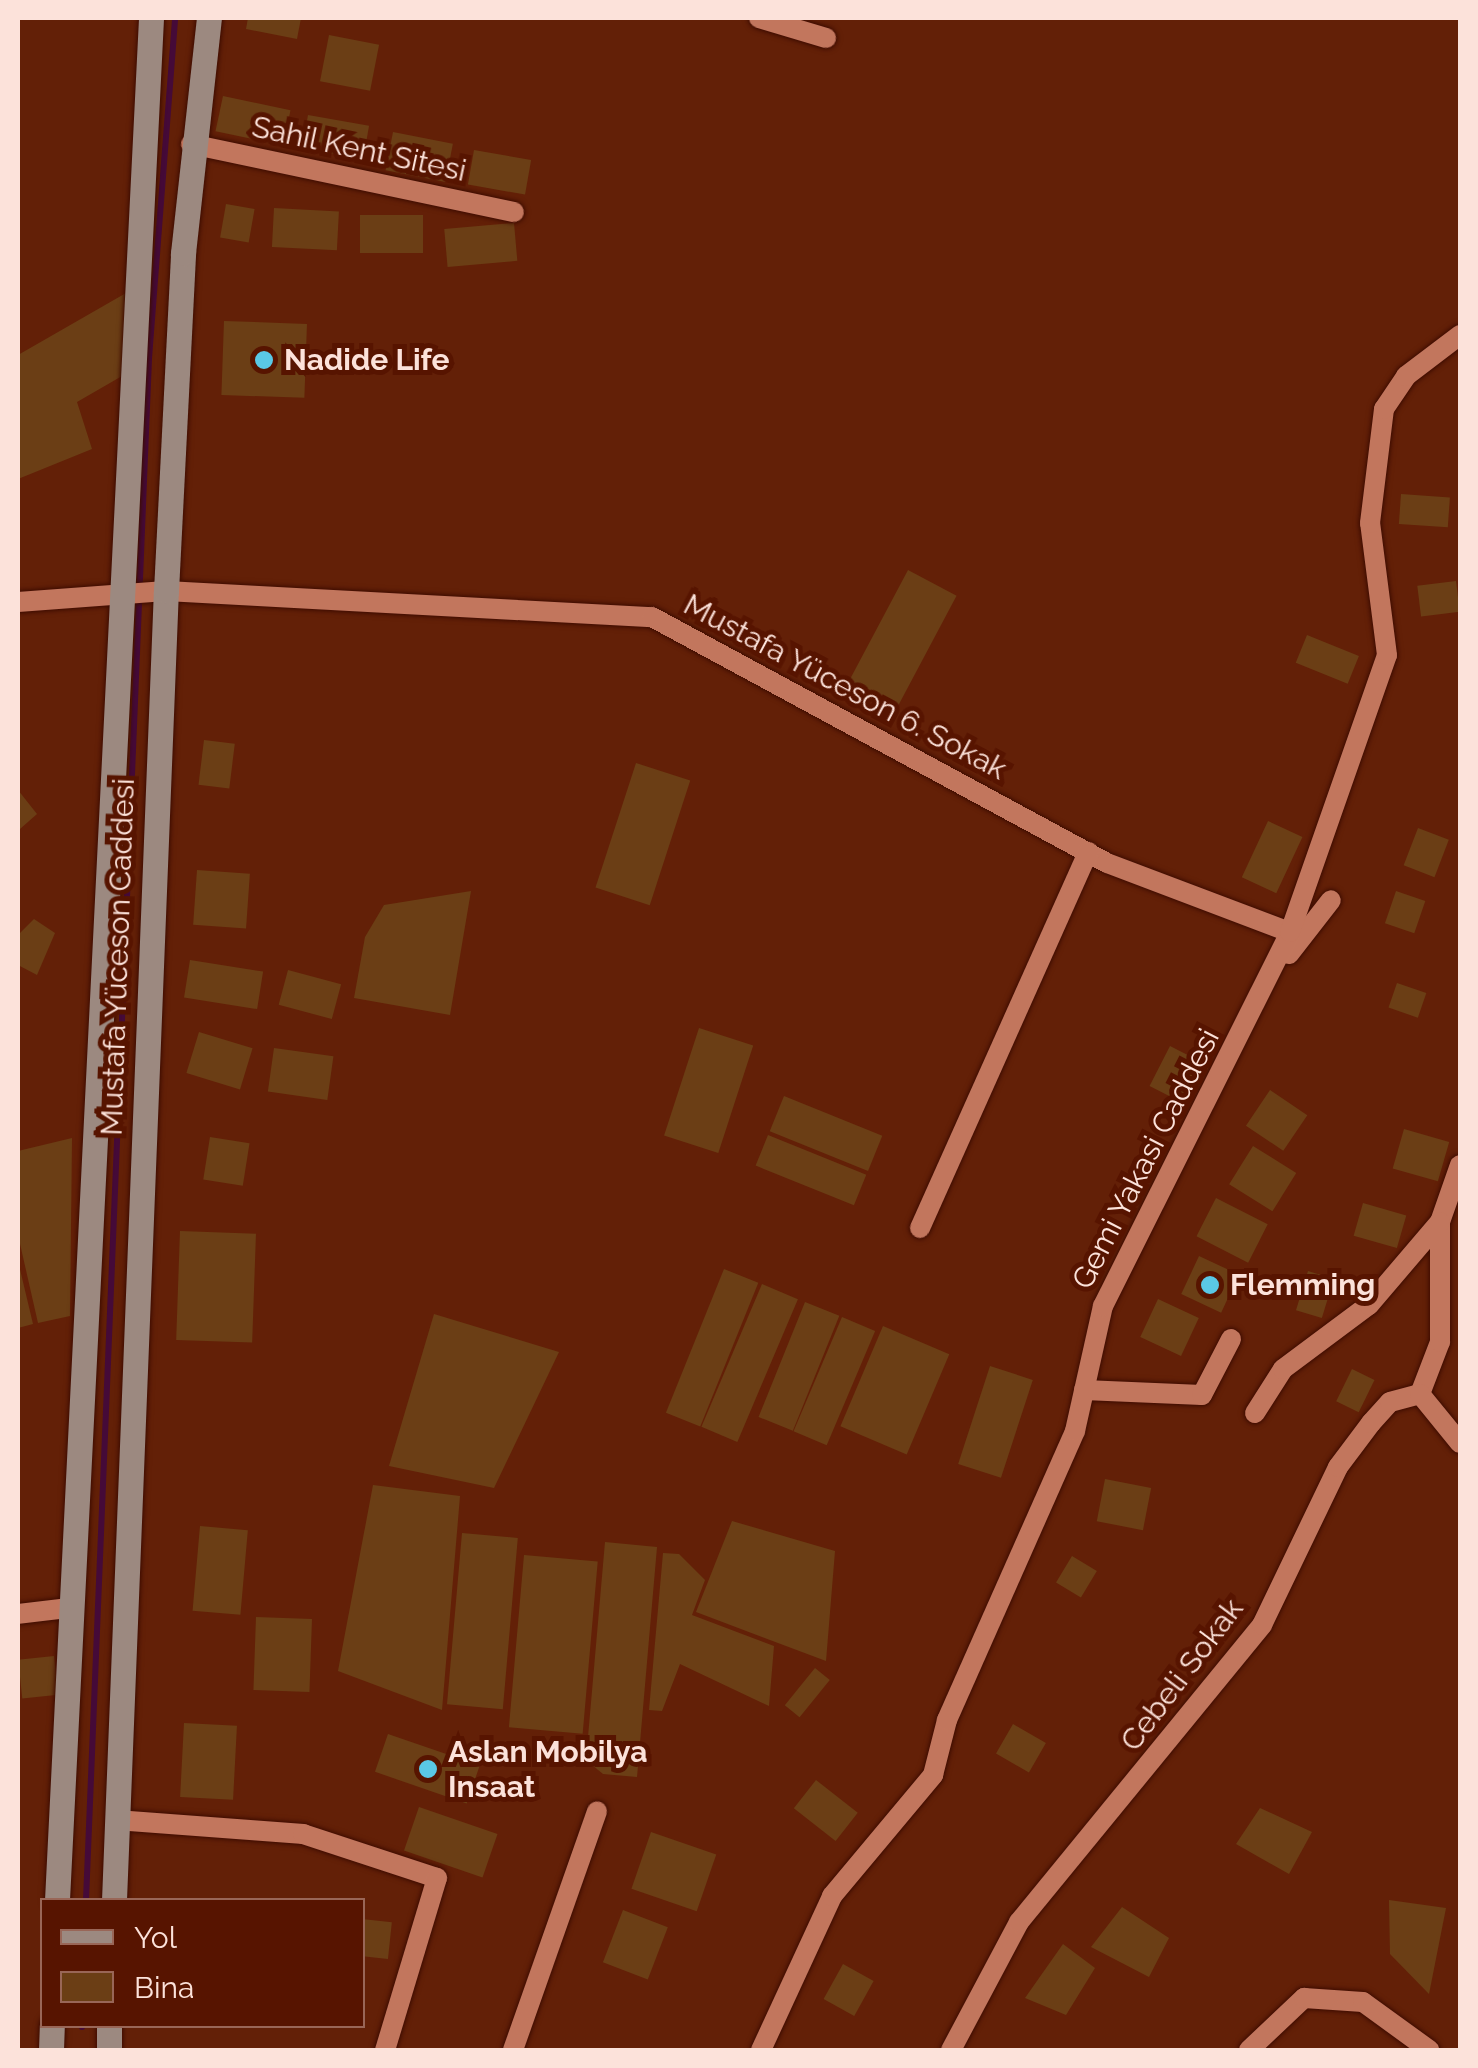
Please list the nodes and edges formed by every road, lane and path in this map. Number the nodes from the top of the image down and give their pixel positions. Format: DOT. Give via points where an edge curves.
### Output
graph roads {
  1 [pos="151,18"];
  2 [pos="209,18"];
  3 [pos="759,18"];
  4 [pos="826,38"];
  5 [pos="191,144"];
  6 [pos="514,212"];
  7 [pos="1460,335"];
  8 [pos="143,593"];
  9 [pos="18,602"];
  10 [pos="1088,852"];
  11 [pos="1331,900"];
  12 [pos="1290,932"];
  13 [pos="1278,960"];
  14 [pos="1460,1165"];
  15 [pos="1440,1222"];
  16 [pos="920,1228"];
  17 [pos="1231,1339"];
  18 [pos="1084,1390"];
  19 [pos="1420,1394"];
  20 [pos="1255,1413"];
  21 [pos="1460,1443"];
  22 [pos="68,1608"];
  23 [pos="18,1614"];
  24 [pos="598,1812"];
  25 [pos="116,1820"];
  26 [pos="57,1898"];
  27 [pos="114,1898"];
  28 [pos="385,2050"];
  29 [pos="513,2050"];
  30 [pos="761,2050"];
  31 [pos="951,2050"];
  32 [pos="1249,2050"];
  33 [pos="1429,2050"];
  1 -- 8 [label="street, Mustafa Yüceson Caddesi"];
  2 -- 5 [label="street, Mustafa Yüceson Caddesi"];
  3 -- 4 [label="street"];
  5 -- 6 [label="street, Sahil Kent Sitesi"];
  5 -- 8 [label="street, Mustafa Yüceson Caddesi"];
  7 -- 12 [label="street, Gemi Yakasi Caddesi" via="1406,376 1384,410 1370,524 1387,655"];
  8 -- 9 [label="street, Mustafa Yüceson 6. Sokak"];
  8 -- 10 [label="street, Mustafa Yüceson 6. Sokak" via="652,617"];
  8 -- 22 [label="street, Mustafa Yüceson Caddesi"];
  8 -- 25 [label="street, Mustafa Yüceson Caddesi"];
  10 -- 12 [label="street, Mustafa Yüceson 6. Sokak"];
  10 -- 16 [label="street"];
  11 -- 13 [label="street"];
  12 -- 13 [label="street, Gemi Yakasi Caddesi"];
  13 -- 18 [label="street, Gemi Yakasi Caddesi" via="1103,1306"];
  14 -- 15 [label="street"];
  15 -- 19 [label="street" via="1440,1342"];
  15 -- 20 [label="street" via="1369,1306 1283,1370"];
  17 -- 18 [label="street" via="1202,1395"];
  18 -- 30 [label="street, Gemi Yakasi Caddesi" via="947,1720 933,1775 832,1896"];
  19 -- 21 [label="street"];
  19 -- 31 [label="street, Cebeli Sokak" via="1390,1402 1338,1467 1262,1624 1019,1922"];
  22 -- 23 [label="street"];
  22 -- 26 [label="street, Mustafa Yüceson Caddesi"];
  24 -- 29 [label="street"];
  25 -- 27 [label="street, Mustafa Yüceson Caddesi"];
  25 -- 28 [label="street" via="304,1834 437,1878"];
  32 -- 33 [label="street" via="1304,1998 1363,2002"];
}
